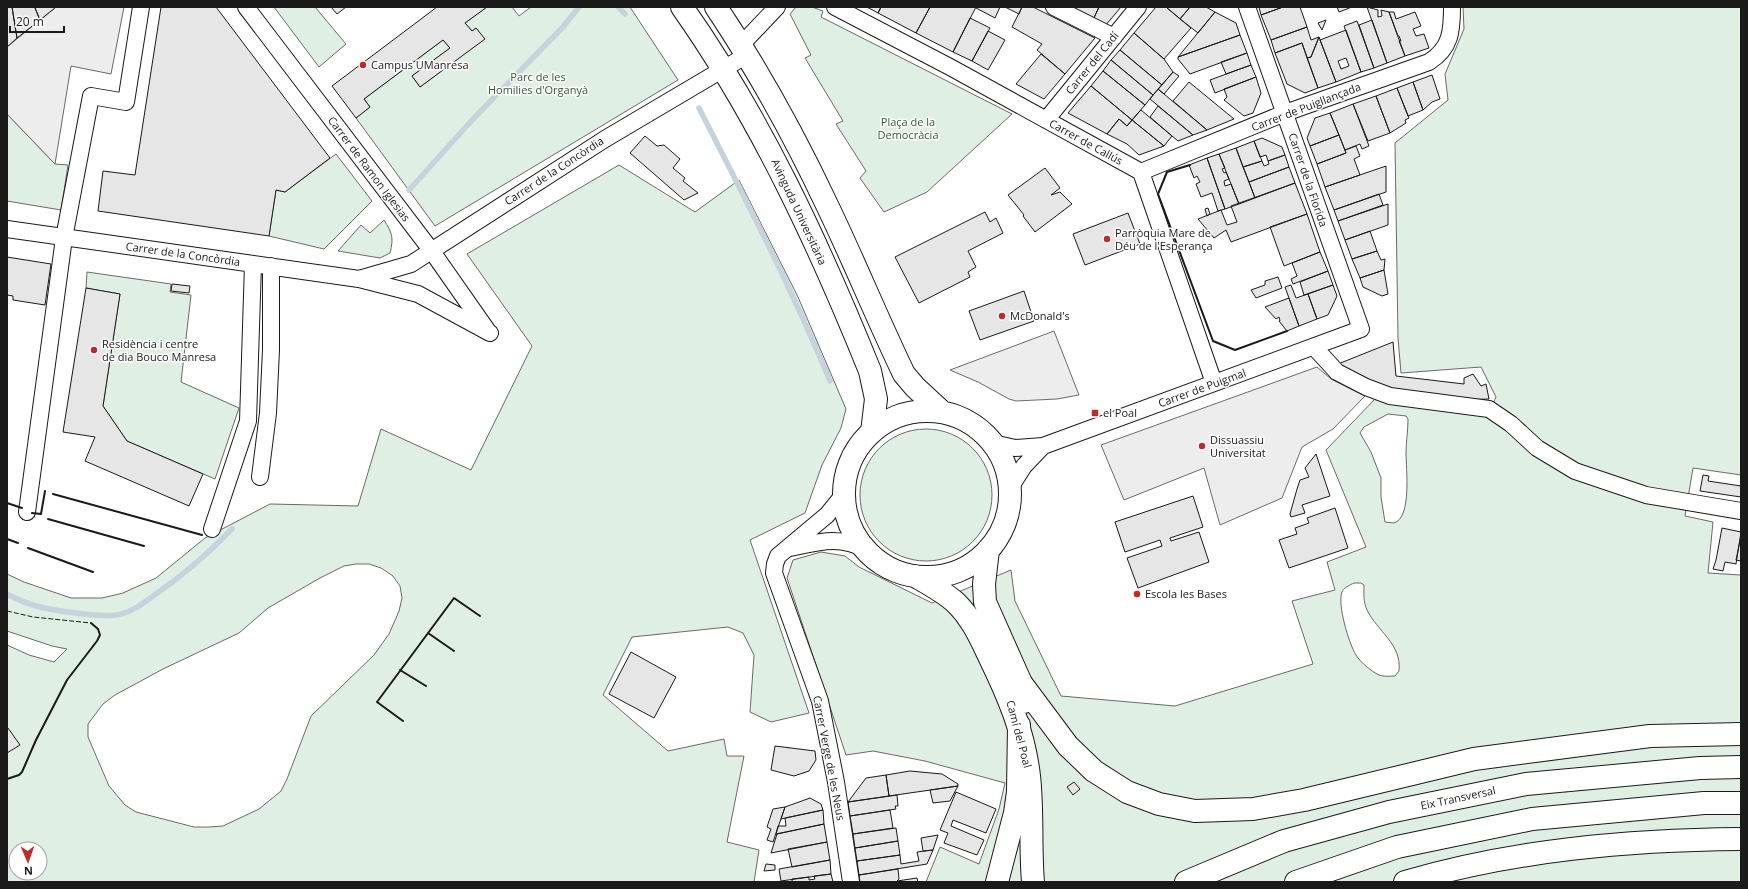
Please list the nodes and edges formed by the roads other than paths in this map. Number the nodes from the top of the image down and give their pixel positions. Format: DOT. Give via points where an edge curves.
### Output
graph roads {
  1 [pos="141,7"];
  2 [pos="246,7"];
  3 [pos="682,7"];
  4 [pos="716,7"];
  5 [pos="777,7"];
  6 [pos="835,7"];
  7 [pos="1054,7"];
  8 [pos="1138,7"];
  9 [pos="1247,7"];
  10 [pos="1452,7"];
  11 [pos="1114,37"];
  12 [pos="744,50"];
  13 [pos="723,70"];
  14 [pos="1285,113"];
  15 [pos="1046,120"];
  16 [pos="1141,172"];
  17 [pos="7,229"];
  18 [pos="64,238"];
  19 [pos="431,250"];
  20 [pos="253,264"];
  21 [pos="271,266"];
  22 [pos="359,279"];
  23 [pos="1361,329"];
  24 [pos="490,333"];
  25 [pos="1314,347"];
  26 [pos="1214,383"];
  27 [pos="942,412"];
  28 [pos="872,432"];
  29 [pos="994,443"];
  30 [pos="1043,446"];
  31 [pos="260,477"];
  32 [pos="1010,488"];
  33 [pos="844,494"];
  34 [pos="1741,511"];
  35 [pos="27,512"];
  36 [pos="212,529"];
  37 [pos="786,548"];
  38 [pos="867,550"];
  39 [pos="988,550"];
  40 [pos="914,575"];
  41 [pos="1021,683"];
  42 [pos="1019,725"];
  43 [pos="1741,734"];
  44 [pos="1741,767"];
  45 [pos="1741,803"];
  46 [pos="1741,839"];
  47 [pos="851,882"];
  48 [pos="997,882"];
  49 [pos="1033,882"];
  50 [pos="1042,882"];
  51 [pos="1186,882"];
  52 [pos="1296,882"];
  53 [pos="1405,882"];
  1 -- 18 [label="street" via="126,102 90,96"];
  2 -- 19 [label="street, Carrer de Ramon Iglesias"];
  3 -- 13 [label="main road, Avinguda Universitària"];
  4 -- 12 [label="main road"];
  5 -- 12 [label="street, Carrer de la Concòrdia"];
  6 -- 15 [label="street, Carrer de Callús" via="944,63"];
  7 -- 11 [label="street"];
  8 -- 11 [label="street, Carrer del Cadí"];
  9 -- 14 [label="street, Carrer de la Florida"];
  10 -- 14 [label="street, Carrer de Puigllançada" via="1452,24 1445,48 1430,62"];
  11 -- 15 [label="street, Carrer del Cadí"];
  12 -- 13 [label="street, Carrer de la Concòrdia"];
  12 -- 27 [label="main road" via="798,146 904,374"];
  13 -- 19 [label="street, Carrer de la Concòrdia" via="605,139"];
  13 -- 28 [label="main road, Avinguda Universitària" via="802,215 860,346 870,371 876,399"];
  14 -- 16 [label="street, Carrer de Puigllançada"];
  14 -- 23 [label="street, Carrer de la Florida"];
  15 -- 16 [label="street, Carrer de Callús"];
  16 -- 26 [label="street"];
  17 -- 18 [label="street, Carrer de la Concòrdia"];
  18 -- 20 [label="street, Carrer de la Concòrdia"];
  18 -- 35 [label="street"];
  19 -- 22 [label="street, Carrer de la Concòrdia" via="411,264"];
  19 -- 24 [label="street, Carrer de Ramon Iglesias"];
  20 -- 21 [label="street, Carrer de la Concòrdia"];
  20 -- 36 [label="street" via="248,420"];
  21 -- 22 [label="street, Carrer de la Concòrdia"];
  21 -- 31 [label="street" via="268,413"];
  22 -- 24 [label="street, Carrer de la Concòrdia" via="418,294"];
  23 -- 25 [label="street, Carrer de Puigmal"];
  25 -- 26 [label="street, Carrer de Puigmal"];
  25 -- 34 [label="street" via="1337,372 1366,388 1390,396 1489,409 1511,424 1537,448 1576,471 1646,495"];
  26 -- 30 [label="street, Carrer de Puigmal"];
  27 -- 28 [label="main road" via="905,414"];
  27 -- 29 [label="main road" via="959,417 975,426"];
  28 -- 33 [label="main road" via="860,445 852,460"];
  29 -- 30 [label="street, Carrer de Puigmal" via="1015,448"];
  29 -- 32 [label="main road" via="1007,469"];
  30 -- 32 [label="street, Carrer de Puigmal" via="1024,466"];
  32 -- 39 [label="main road" via="1010,505 1005,521 998,537"];
  33 -- 37 [label="street, Carrer Verge de les Neus" via="827,515"];
  33 -- 38 [label="main road" via="846,512 852,528"];
  37 -- 38 [label="street" via="826,540 840,540 854,543"];
  37 -- 47 [label="street, Carrer Verge de les Neus" via="778,556 774,574 820,701 836,782"];
  38 -- 40 [label="main road" via="885,564"];
  39 -- 40 [label="main road" via="974,562 958,570 941,575"];
  39 -- 41 [label="main road" via="984,584 985,602"];
  40 -- 42 [label="main road, Camí del Poal" via="955,602 978,632 1009,696"];
  41 -- 43 [label="main road" via="1068,746 1094,771 1126,792 1159,804 1195,811 1253,809 1304,800 1474,758 1650,736"];
  41 -- 50 [label="main road, Camí del Poal" via="1037,761"];
  42 -- 48 [label="main road" via="1018,792"];
  42 -- 49 [label="main road, Camí del Poal" via="1029,776"];
  44 -- 51 [label="main road, Eix Transversal" via="1700,768 1526,784 1389,812 1284,841"];
  45 -- 52 [label="main road" via="1532,819 1397,847"];
  46 -- 53 [label="main road" via="1594,845 1517,855"];
}
